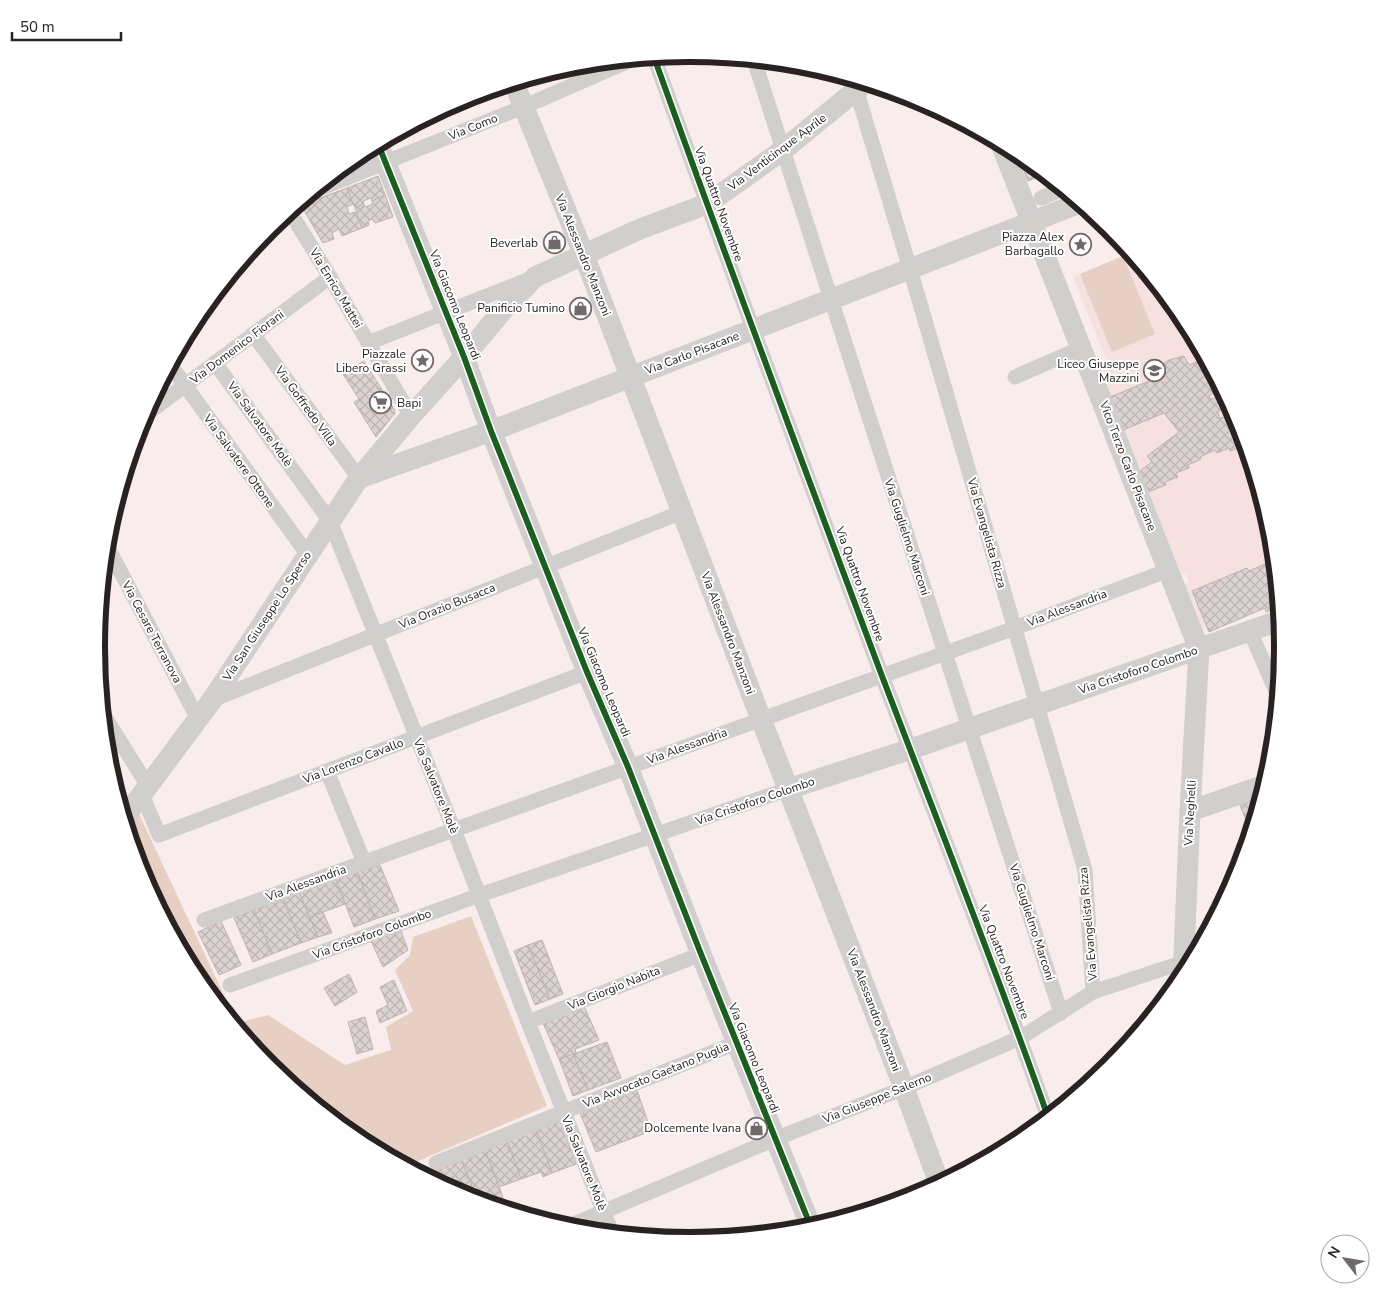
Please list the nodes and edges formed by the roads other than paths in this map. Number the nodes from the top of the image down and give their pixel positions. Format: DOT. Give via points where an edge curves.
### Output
graph roads {
  1 [pos="656,64"];
  2 [pos="756,67"];
  3 [pos="612,68"];
  4 [pos="855,87"];
  5 [pos="859,88"];
  6 [pos="516,89"];
  7 [pos="523,107"];
  8 [pos="783,150"];
  9 [pos="382,153"];
  10 [pos="1005,155"];
  11 [pos="352,170"];
  12 [pos="1056,192"];
  13 [pos="1041,198"];
  14 [pos="706,204"];
  15 [pos="1073,206"];
  16 [pos="294,218"];
  17 [pos="1032,222"];
  18 [pos="584,255"];
  19 [pos="910,269"];
  20 [pos="535,277"];
  21 [pos="330,278"];
  22 [pos="831,300"];
  23 [pos="446,312"];
  24 [pos="754,330"];
  25 [pos="254,334"];
  26 [pos="368,342"];
  27 [pos="1082,348"];
  28 [pos="464,357"];
  29 [pos="215,363"];
  30 [pos="175,372"];
  31 [pos="631,377"];
  32 [pos="1016,377"];
  33 [pos="185,386"];
  34 [pos="158,406"];
  35 [pos="411,416"];
  36 [pos="491,431"];
  37 [pos="359,478"];
  38 [pos="682,512"];
  39 [pos="330,521"];
  40 [pos="308,555"];
  41 [pos="113,558"];
  42 [pos="545,567"];
  43 [pos="1168,570"];
  44 [pos="1273,622"];
  45 [pos="1015,628"];
  46 [pos="1250,631"];
  47 [pos="376,634"];
  48 [pos="1199,649"];
  49 [pos="944,654"];
  50 [pos="587,672"];
  51 [pos="882,676"];
  52 [pos="1273,684"];
  53 [pos="212,700"];
  54 [pos="1038,705"];
  55 [pos="198,719"];
  56 [pos="761,719"];
  57 [pos="969,728"];
  58 [pos="112,731"];
  59 [pos="416,736"];
  60 [pos="911,749"];
  61 [pos="628,767"];
  62 [pos="327,771"];
  63 [pos="1257,788"];
  64 [pos="788,789"];
  65 [pos="145,790"];
  66 [pos="129,811"];
  67 [pos="1190,811"];
  68 [pos="454,830"];
  69 [pos="654,834"];
  70 [pos="364,862"];
  71 [pos="480,895"];
  72 [pos="204,920"];
  73 [pos="700,954"];
  74 [pos="1183,960"];
  75 [pos="1177,971"];
  76 [pos="230,985"];
  77 [pos="1093,992"];
  78 [pos="1061,1013"];
  79 [pos="528,1022"];
  80 [pos="1020,1038"];
  81 [pos="736,1043"];
  82 [pos="904,1088"];
  83 [pos="1046,1111"];
  84 [pos="564,1112"];
  85 [pos="775,1139"];
  86 [pos="436,1163"];
  87 [pos="937,1177"];
  88 [pos="604,1211"];
  89 [pos="808,1219"];
  90 [pos="580,1221"];
  91 [pos="609,1225"];
  1 -- 14 [label="street, Via Quattro Novembre"];
  2 -- 8 [label="street, Via Guglielmo Marconi"];
  3 -- 7 [label="street, Via Como"];
  4 -- 8 [label="street, Via Venticinque Aprile"];
  5 -- 19 [label="street, Via Evangelista Rizza"];
  6 -- 7 [label="street, Via Alessandro Manzoni"];
  7 -- 9 [label="street, Via Como"];
  7 -- 18 [label="street, Via Alessandro Manzoni"];
  8 -- 14 [label="street, Via Venticinque Aprile"];
  8 -- 22 [label="street, Via Guglielmo Marconi"];
  9 -- 11 [label="street, Via Como"];
  9 -- 23 [label="street, Via Giacomo Leopardi"];
  10 -- 17 [label="street, Vico Terzo Carlo Pisacane"];
  12 -- 13 [label="street"];
  14 -- 18 [label="street, Via Venticinque Aprile"];
  14 -- 24 [label="street, Via Quattro Novembre"];
  15 -- 17 [label="street, Via Carlo Pisacane"];
  16 -- 21 [label="street, Via Enrico Mattei"];
  17 -- 19 [label="street, Via Carlo Pisacane"];
  17 -- 27 [label="street, Vico Terzo Carlo Pisacane"];
  18 -- 20 [label="street, Via Venticinque Aprile"];
  18 -- 31 [label="street, Via Alessandro Manzoni"];
  19 -- 22 [label="street, Via Carlo Pisacane"];
  19 -- 45 [label="street, Via Evangelista Rizza"];
  20 -- 23 [label="street"];
  20 -- 28 [label="street, Via Venticinque Aprile" via="502,310"];
  21 -- 25 [label="street, Via Domenico Fiorani"];
  21 -- 26 [label="street, Via Enrico Mattei"];
  22 -- 24 [label="street, Via Carlo Pisacane"];
  22 -- 49 [label="street, Via Guglielmo Marconi"];
  23 -- 26 [label="street"];
  23 -- 28 [label="street, Via Giacomo Leopardi"];
  24 -- 31 [label="street, Via Carlo Pisacane"];
  24 -- 51 [label="street, Via Quattro Novembre"];
  25 -- 29 [label="street, Via Domenico Fiorani"];
  25 -- 37 [label="street, Via Goffredo Villa"];
  26 -- 35 [label="street, Via Enrico Mattei"];
  27 -- 32 [label="street"];
  27 -- 43 [label="street, Vico Terzo Carlo Pisacane"];
  28 -- 35 [label="street, Via Venticinque Aprile"];
  28 -- 36 [label="street, Via Giacomo Leopardi"];
  29 -- 33 [label="street, Via Domenico Fiorani"];
  29 -- 39 [label="street, Via Salvatore Molè"];
  30 -- 33 [label="street, Via Salvatore Ottone"];
  31 -- 36 [label="street, Via Carlo Pisacane"];
  31 -- 38 [label="street, Via Alessandro Manzoni"];
  33 -- 34 [label="street, Via Domenico Fiorani"];
  33 -- 40 [label="street, Via Salvatore Ottone"];
  35 -- 37 [label="street, Via San Giuseppe Lo Sperso"];
  36 -- 37 [label="street, Via Carlo Pisacane"];
  36 -- 42 [label="street, Via Giacomo Leopardi"];
  37 -- 39 [label="street, Via San Giuseppe Lo Sperso"];
  38 -- 42 [label="street, Via Orazio Busacca"];
  38 -- 56 [label="street, Via Alessandro Manzoni"];
  39 -- 40 [label="street, Via San Giuseppe Lo Sperso"];
  39 -- 47 [label="street, Via Salvatore Molè"];
  40 -- 53 [label="street, Via San Giuseppe Lo Sperso"];
  41 -- 55 [label="street, Via Cesare Terranova"];
  42 -- 47 [label="street, Via Orazio Busacca"];
  42 -- 50 [label="street, Via Giacomo Leopardi"];
  43 -- 45 [label="street, Via Alessandria"];
  43 -- 48 [label="street, Vico Terzo Carlo Pisacane"];
  44 -- 46 [label="street, Via Cristoforo Colombo"];
  45 -- 49 [label="street, Via Alessandria"];
  45 -- 54 [label="street, Via Evangelista Rizza"];
  46 -- 48 [label="street, Via Cristoforo Colombo"];
  46 -- 52 [label="street"];
  47 -- 53 [label="street, Via Orazio Busacca"];
  47 -- 59 [label="street, Via Salvatore Molè"];
  48 -- 54 [label="street, Via Cristoforo Colombo"];
  48 -- 67 [label="street, Via Neghelli"];
  49 -- 51 [label="street, Via Alessandria"];
  49 -- 57 [label="street, Via Guglielmo Marconi"];
  50 -- 59 [label="street, Via Lorenzo Cavallo"];
  50 -- 61 [label="street, Via Giacomo Leopardi"];
  51 -- 56 [label="street, Via Alessandria"];
  51 -- 60 [label="street, Via Quattro Novembre"];
  53 -- 55 [label="street, Via San Giuseppe Lo Sperso"];
  54 -- 57 [label="street, Via Cristoforo Colombo"];
  54 -- 77 [label="street, Via Evangelista Rizza" via="1085,870"];
  55 -- 65 [label="street, Via San Giuseppe Lo Sperso"];
  56 -- 61 [label="street, Via Alessandria"];
  56 -- 64 [label="street, Via Alessandro Manzoni"];
  57 -- 60 [label="street, Via Cristoforo Colombo"];
  57 -- 78 [label="street, Via Guglielmo Marconi"];
  58 -- 65 [label="street"];
  59 -- 62 [label="street, Via Lorenzo Cavallo"];
  59 -- 68 [label="street, Via Salvatore Molè"];
  60 -- 64 [label="street, Via Cristoforo Colombo"];
  60 -- 80 [label="street, Via Quattro Novembre"];
  61 -- 68 [label="street, Via Alessandria"];
  61 -- 69 [label="street, Via Giacomo Leopardi"];
  62 -- 65 [label="street, Via Lorenzo Cavallo" via="159,835"];
  62 -- 70 [label="street"];
  63 -- 67 [label="street"];
  64 -- 69 [label="street, Via Cristoforo Colombo"];
  64 -- 82 [label="street, Via Alessandro Manzoni"];
  65 -- 66 [label="street, Via San Giuseppe Lo Sperso"];
  67 -- 74 [label="street, Via Neghelli"];
  68 -- 70 [label="street, Via Alessandria"];
  68 -- 71 [label="street, Via Salvatore Molè"];
  69 -- 71 [label="street, Via Cristoforo Colombo"];
  69 -- 73 [label="street, Via Giacomo Leopardi"];
  70 -- 72 [label="street, Via Alessandria"];
  71 -- 76 [label="street, Via Cristoforo Colombo"];
  71 -- 79 [label="street, Via Salvatore Molè"];
  73 -- 79 [label="street, Via Giorgio Nabita"];
  73 -- 81 [label="street, Via Giacomo Leopardi"];
  75 -- 77 [label="street, Via Giuseppe Salerno"];
  77 -- 78 [label="street, Via Giuseppe Salerno"];
  78 -- 80 [label="street, Via Giuseppe Salerno"];
  79 -- 84 [label="street, Via Salvatore Molè"];
  80 -- 82 [label="street, Via Giuseppe Salerno"];
  80 -- 83 [label="street, Via Quattro Novembre"];
  81 -- 84 [label="street, Via Avvocato Gaetano Puglia"];
  81 -- 85 [label="street, Via Giacomo Leopardi"];
  82 -- 85 [label="street, Via Giuseppe Salerno"];
  82 -- 87 [label="street, Via Alessandro Manzoni"];
  84 -- 86 [label="street, Via Avvocato Gaetano Puglia"];
  84 -- 88 [label="street, Via Salvatore Molè"];
  85 -- 88 [label="street, Via Giuseppe Salerno"];
  85 -- 89 [label="street, Via Giacomo Leopardi"];
  88 -- 90 [label="street, Via Giuseppe Salerno"];
  88 -- 91 [label="street, Via Salvatore Molè"];
}
